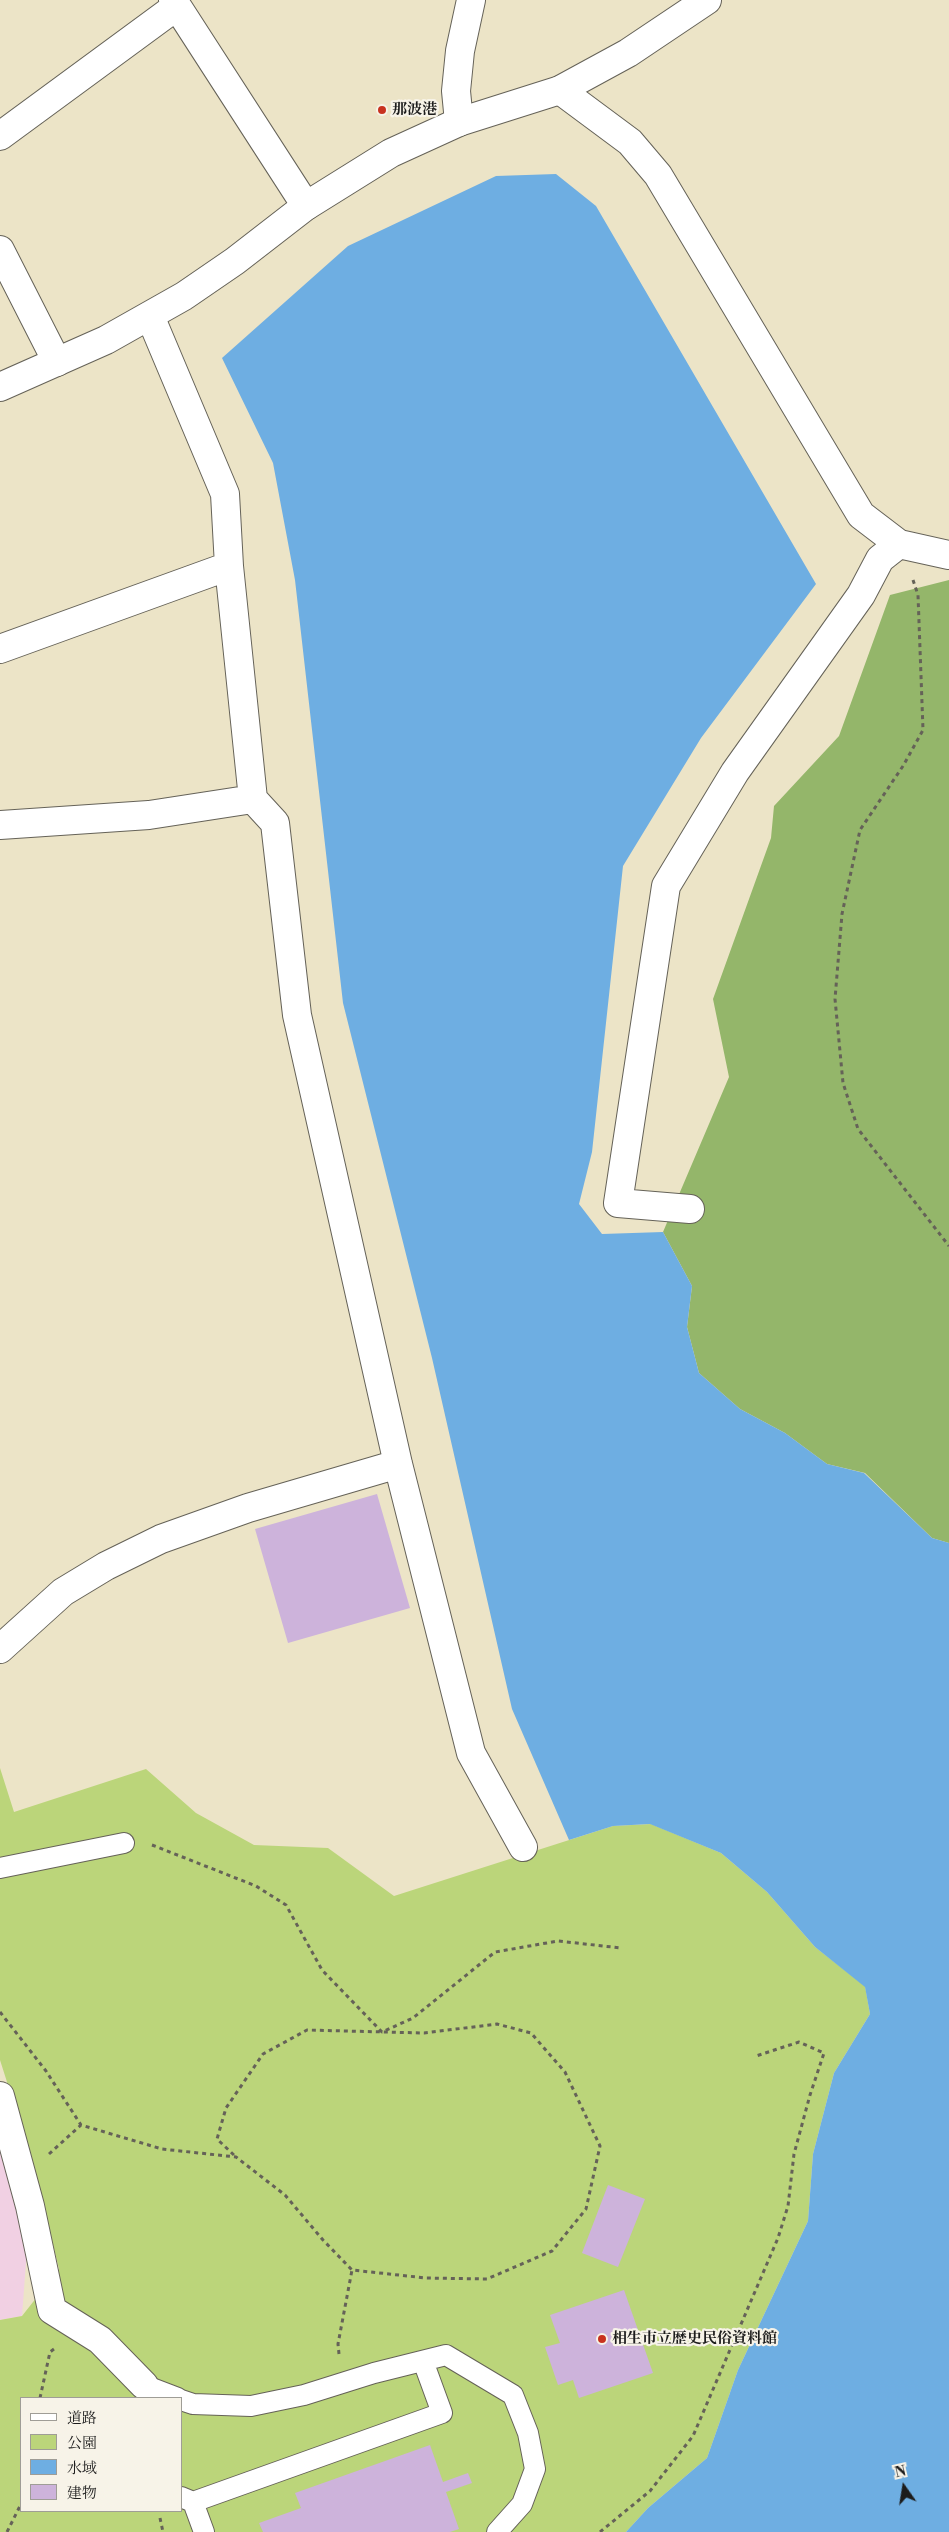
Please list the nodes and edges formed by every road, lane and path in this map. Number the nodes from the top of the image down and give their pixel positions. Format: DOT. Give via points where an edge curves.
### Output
graph roads {
  1 [pos="471,0"];
  2 [pos="707,0"];
  3 [pos="175,3"];
  4 [pos="560,90"];
  5 [pos="459,122"];
  6 [pos="0,136"];
  7 [pos="306,206"];
  8 [pos="0,250"];
  9 [pos="150,316"];
  10 [pos="57,362"];
  11 [pos="0,387"];
  12 [pos="899,544"];
  13 [pos="949,554"];
  14 [pos="229,566"];
  15 [pos="0,649"];
  16 [pos="253,799"];
  17 [pos="0,825"];
  18 [pos="690,1209"];
  19 [pos="949,1246"];
  20 [pos="398,1464"];
  21 [pos="0,1649"];
  22 [pos="124,1843"];
  23 [pos="523,1847"];
  24 [pos="0,1868"];
  25 [pos="621,1948"];
  26 [pos="0,2012"];
  27 [pos="382,2032"];
  28 [pos="756,2056"];
  29 [pos="0,2096"];
  30 [pos="236,2157"];
  31 [pos="352,2270"];
  32 [pos="77,2326"];
  33 [pos="423,2361"];
  34 [pos="343,2382"];
  35 [pos="148,2392"];
  36 [pos="40,2397"];
  37 [pos="173,2397"];
  38 [pos="182,2400"];
  39 [pos="187,2499"];
  40 [pos="20,2506"];
  41 [pos="7,2532"];
  42 [pos="204,2532"];
  43 [pos="497,2532"];
  44 [pos="600,2532"];
  1 -- 5 [label="street" via="460,51 456,91"];
  2 -- 4 [label="street" via="628,53"];
  3 -- 6 [label="street"];
  3 -- 7 [label="street"];
  4 -- 5 [label="street"];
  4 -- 12 [label="street" via="630,142 658,175 862,515"];
  5 -- 7 [label="street" via="391,153"];
  7 -- 9 [label="street" via="235,261"];
  8 -- 10 [label="street"];
  9 -- 10 [label="street"];
  9 -- 14 [label="street" via="225,494"];
  10 -- 11 [label="street"];
  12 -- 13 [label="street"];
  12 -- 18 [label="street" via="880,559 861,595 735,772 666,886 618,1203"];
  12 -- 19 [label="path" via="918,595 923,730 860,830 842,914 835,1000 843,1083 858,1128"];
  14 -- 15 [label="street"];
  14 -- 16 [label="street"];
  16 -- 17 [label="street" via="149,815"];
  16 -- 20 [label="street" via="275,823 297,1015"];
  20 -- 21 [label="street" via="248,1508 161,1539 63,1592"];
  20 -- 23 [label="street" via="471,1753"];
  22 -- 24 [label="lane"];
  22 -- 27 [label="path" via="140,1840 256,1886 286,1905 322,1970"];
  25 -- 27 [label="path" via="558,1941 495,1952 414,2018"];
  26 -- 30 [label="path" via="46,2071 81,2126 162,2149"];
  27 -- 30 [label="path" via="307,2030 263,2054 226,2108 217,2139"];
  27 -- 31 [label="path" via="424,2033 497,2024 531,2033 565,2072 600,2146 586,2208 552,2251 487,2279 426,2278"];
  28 -- 44 [label="path" via="799,2042 824,2053 794,2154 788,2206 778,2238 693,2436 650,2490"];
  29 -- 32 [label="street" via="30,2206 52,2310"];
  30 -- 31 [label="path" via="285,2195"];
  31 -- 34 [label="path" via="338,2344"];
  32 -- 35 [label="street" via="100,2340"];
  32 -- 36 [label="path" via="50,2352"];
  33 -- 34 [label="lane"];
  33 -- 39 [label="lane" via="442,2413"];
  33 -- 43 [label="lane" via="446,2355 513,2395 528,2433 535,2469 522,2504"];
  34 -- 38 [label="lane" via="304,2395 251,2406 193,2404"];
  35 -- 37 [label="lane"];
  39 -- 42 [label="lane"];
  40 -- 41 [label="path"];
}
